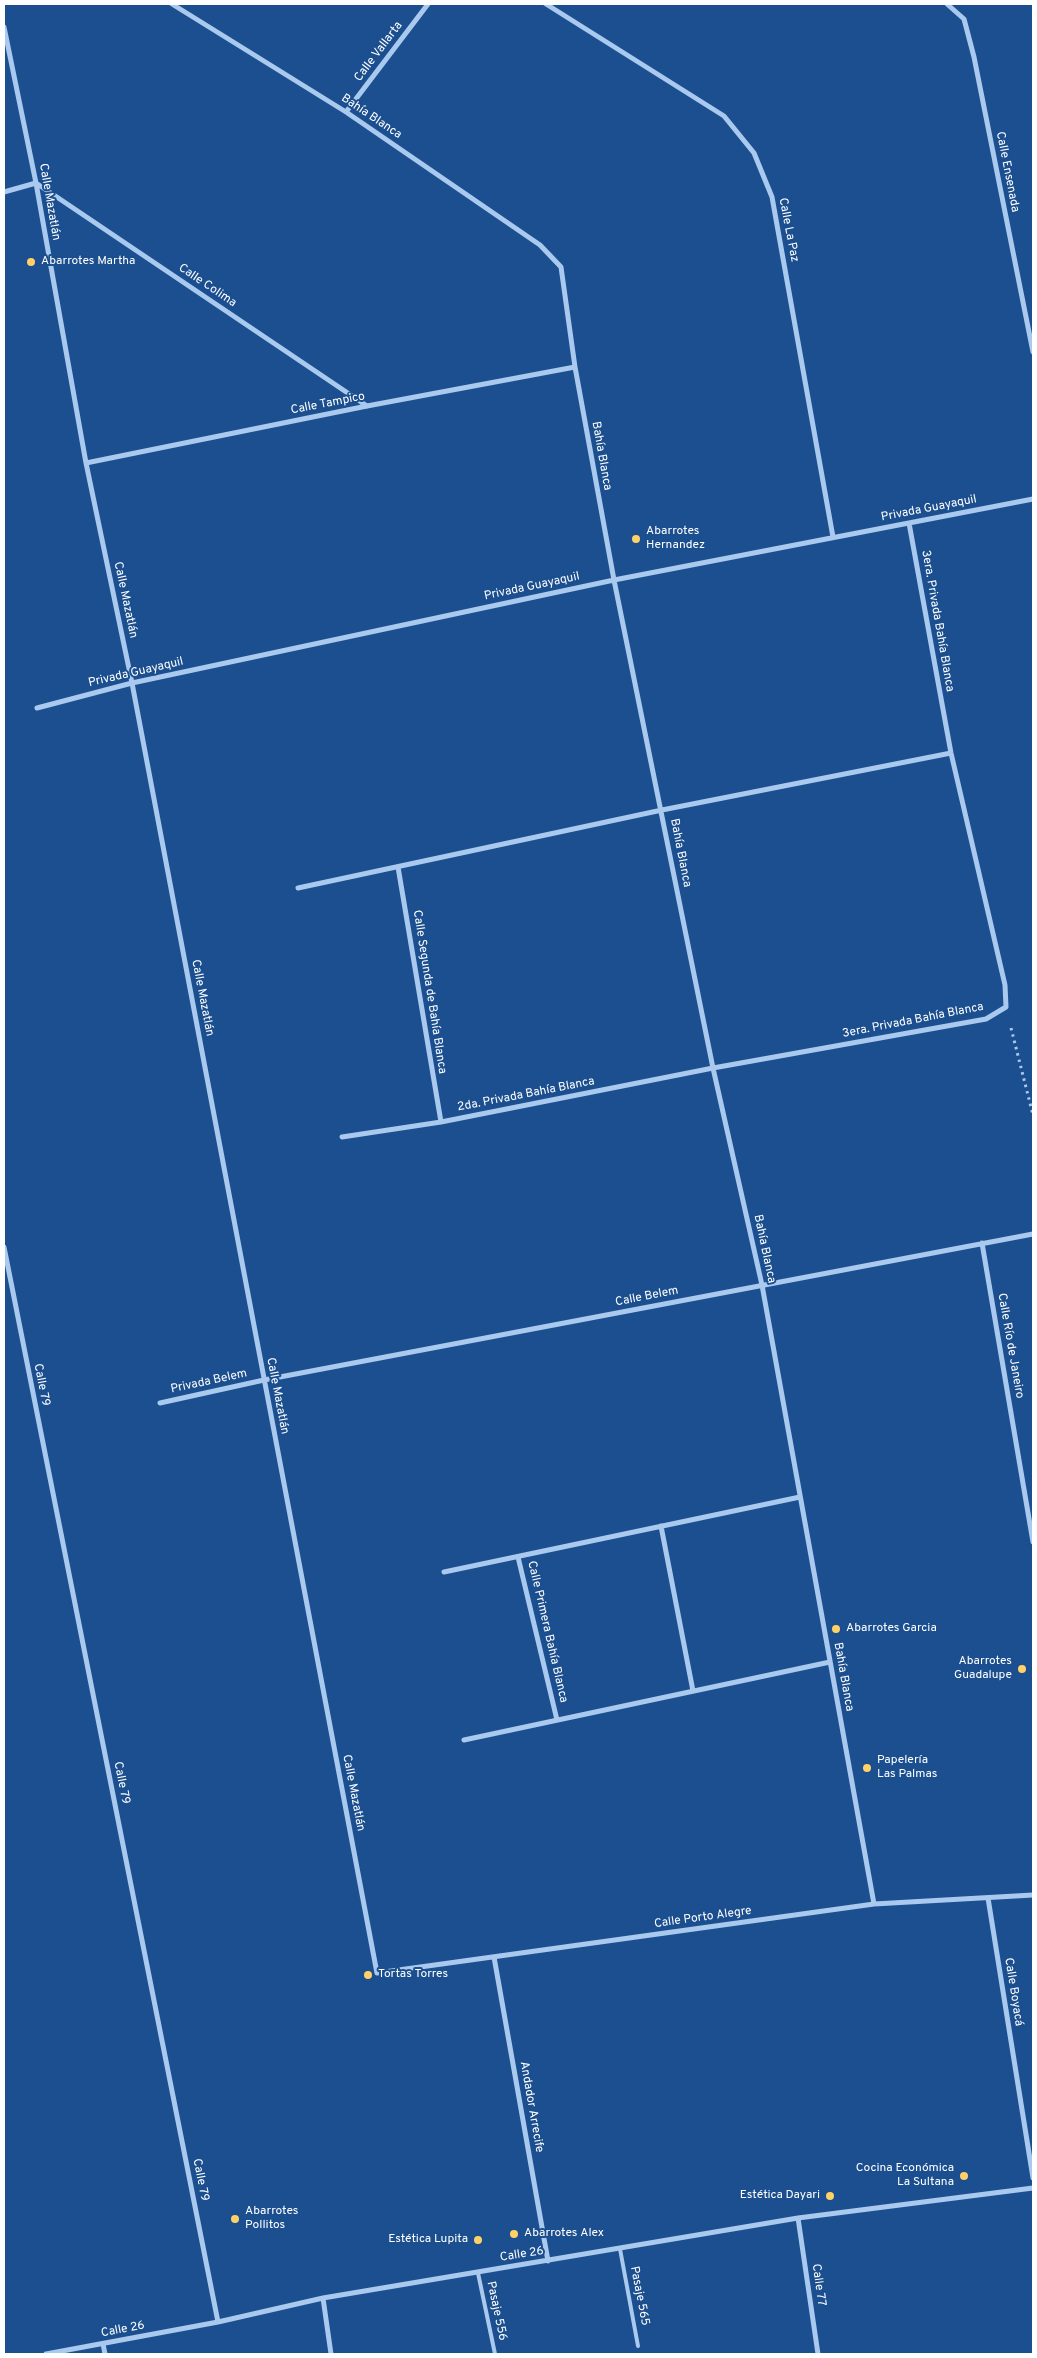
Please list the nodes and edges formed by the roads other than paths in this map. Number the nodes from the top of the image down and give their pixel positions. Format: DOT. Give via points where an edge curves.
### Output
graph roads {
  1 [pos="172,4"];
  2 [pos="428,4"];
  3 [pos="546,4"];
  4 [pos="947,4"];
  5 [pos="4,26"];
  6 [pos="346,112"];
  7 [pos="36,183"];
  8 [pos="4,192"];
  9 [pos="1033,352"];
  10 [pos="575,367"];
  11 [pos="367,406"];
  12 [pos="86,463"];
  13 [pos="1033,499"];
  14 [pos="909,523"];
  15 [pos="833,537"];
  16 [pos="614,580"];
  17 [pos="132,684"];
  18 [pos="37,708"];
  19 [pos="951,753"];
  20 [pos="662,810"];
  21 [pos="398,866"];
  22 [pos="298,888"];
  23 [pos="714,1068"];
  24 [pos="441,1122"];
  25 [pos="342,1136"];
  26 [pos="1033,1234"];
  27 [pos="982,1243"];
  28 [pos="4,1247"];
  29 [pos="762,1285"];
  30 [pos="264,1380"];
  31 [pos="160,1403"];
  32 [pos="800,1497"];
  33 [pos="661,1526"];
  34 [pos="1033,1542"];
  35 [pos="518,1557"];
  36 [pos="444,1572"];
  37 [pos="830,1662"];
  38 [pos="693,1691"];
  39 [pos="558,1720"];
  40 [pos="464,1740"];
  41 [pos="1033,1895"];
  42 [pos="988,1898"];
  43 [pos="874,1904"];
  44 [pos="494,1957"];
  45 [pos="377,1973"];
  46 [pos="1033,2178"];
  47 [pos="1033,2188"];
  48 [pos="798,2218"];
  49 [pos="620,2249"];
  50 [pos="548,2261"];
  51 [pos="478,2272"];
  52 [pos="323,2298"];
  53 [pos="218,2322"];
  54 [pos="103,2344"];
  55 [pos="638,2346"];
  56 [pos="46,2354"];
  57 [pos="104,2354"];
  58 [pos="331,2354"];
  59 [pos="495,2354"];
  60 [pos="818,2354"];
  1 -- 6 [label="street, Bahía Blanca"];
  2 -- 6 [label="street, Calle Vallarta"];
  3 -- 15 [label="street, Calle La Paz" via="724,116 754,153 772,197"];
  4 -- 9 [label="street, Calle Ensenada" via="964,20 974,57"];
  5 -- 7 [label="street, Calle Mazatlán"];
  6 -- 10 [label="street, Bahía Blanca" via="540,245 561,267"];
  7 -- 8 [label="street"];
  7 -- 11 [label="street, Calle Colima"];
  7 -- 12 [label="street, Calle Mazatlán"];
  10 -- 11 [label="street, Calle Tampico"];
  10 -- 16 [label="street, Bahía Blanca"];
  11 -- 12 [label="street, Calle Tampico"];
  12 -- 17 [label="street, Calle Mazatlán"];
  13 -- 14 [label="street, Privada Guayaquil"];
  14 -- 15 [label="street, Privada Guayaquil"];
  14 -- 19 [label="street, 3era. Privada Bahía Blanca"];
  15 -- 16 [label="street, Privada Guayaquil"];
  16 -- 17 [label="street, Privada Guayaquil"];
  16 -- 20 [label="street, Bahía Blanca"];
  17 -- 18 [label="street, Privada Guayaquil"];
  17 -- 30 [label="street, Calle Mazatlán"];
  19 -- 20 [label="street"];
  19 -- 23 [label="street, 3era. Privada Bahía Blanca" via="1005,985 1006,1007 986,1019"];
  20 -- 21 [label="street"];
  20 -- 23 [label="street, Bahía Blanca"];
  21 -- 22 [label="street"];
  21 -- 24 [label="street, Calle Segunda de Bahía Blanca"];
  23 -- 24 [label="street, 2da. Privada Bahía Blanca"];
  23 -- 29 [label="street, Bahía Blanca"];
  24 -- 25 [label="street, 2da. Privada Bahía Blanca"];
  26 -- 27 [label="street, Calle Belem"];
  27 -- 29 [label="street, Calle Belem"];
  27 -- 34 [label="street, Calle Río de Janeiro"];
  28 -- 53 [label="street, Calle 79"];
  29 -- 30 [label="street, Calle Belem"];
  29 -- 32 [label="street, Bahía Blanca"];
  30 -- 31 [label="street, Privada Belem"];
  30 -- 45 [label="street, Calle Mazatlán"];
  32 -- 33 [label="street, Calle Primera Bahía Blanca"];
  32 -- 37 [label="street, Bahía Blanca"];
  33 -- 35 [label="street, Calle Primera Bahía Blanca"];
  33 -- 38 [label="street"];
  35 -- 36 [label="street"];
  35 -- 39 [label="street, Calle Primera Bahía Blanca"];
  37 -- 38 [label="street, Calle Primera Bahía Blanca"];
  37 -- 43 [label="street, Bahía Blanca"];
  38 -- 39 [label="street, Calle Primera Bahía Blanca"];
  39 -- 40 [label="street"];
  41 -- 42 [label="street, Calle Porto Alegre"];
  42 -- 43 [label="street, Calle Porto Alegre"];
  42 -- 46 [label="street, Calle Boyacá"];
  43 -- 44 [label="street, Calle Porto Alegre"];
  44 -- 45 [label="street, Calle Porto Alegre"];
  44 -- 50 [label="street, Andador Arrecife"];
  47 -- 48 [label="street, Calle 26"];
  48 -- 49 [label="street, Calle 26"];
  48 -- 60 [label="street, Calle 77"];
  49 -- 50 [label="street, Calle 26"];
  49 -- 55 [label="lane, Pasaje 565"];
  50 -- 51 [label="street, Calle 26"];
  51 -- 52 [label="street, Calle 26"];
  51 -- 59 [label="lane, Pasaje 556"];
  52 -- 53 [label="street, Calle 26"];
  52 -- 58 [label="street"];
  53 -- 54 [label="street, Calle 26"];
  54 -- 56 [label="street, Calle 26"];
  54 -- 57 [label="street"];
}
